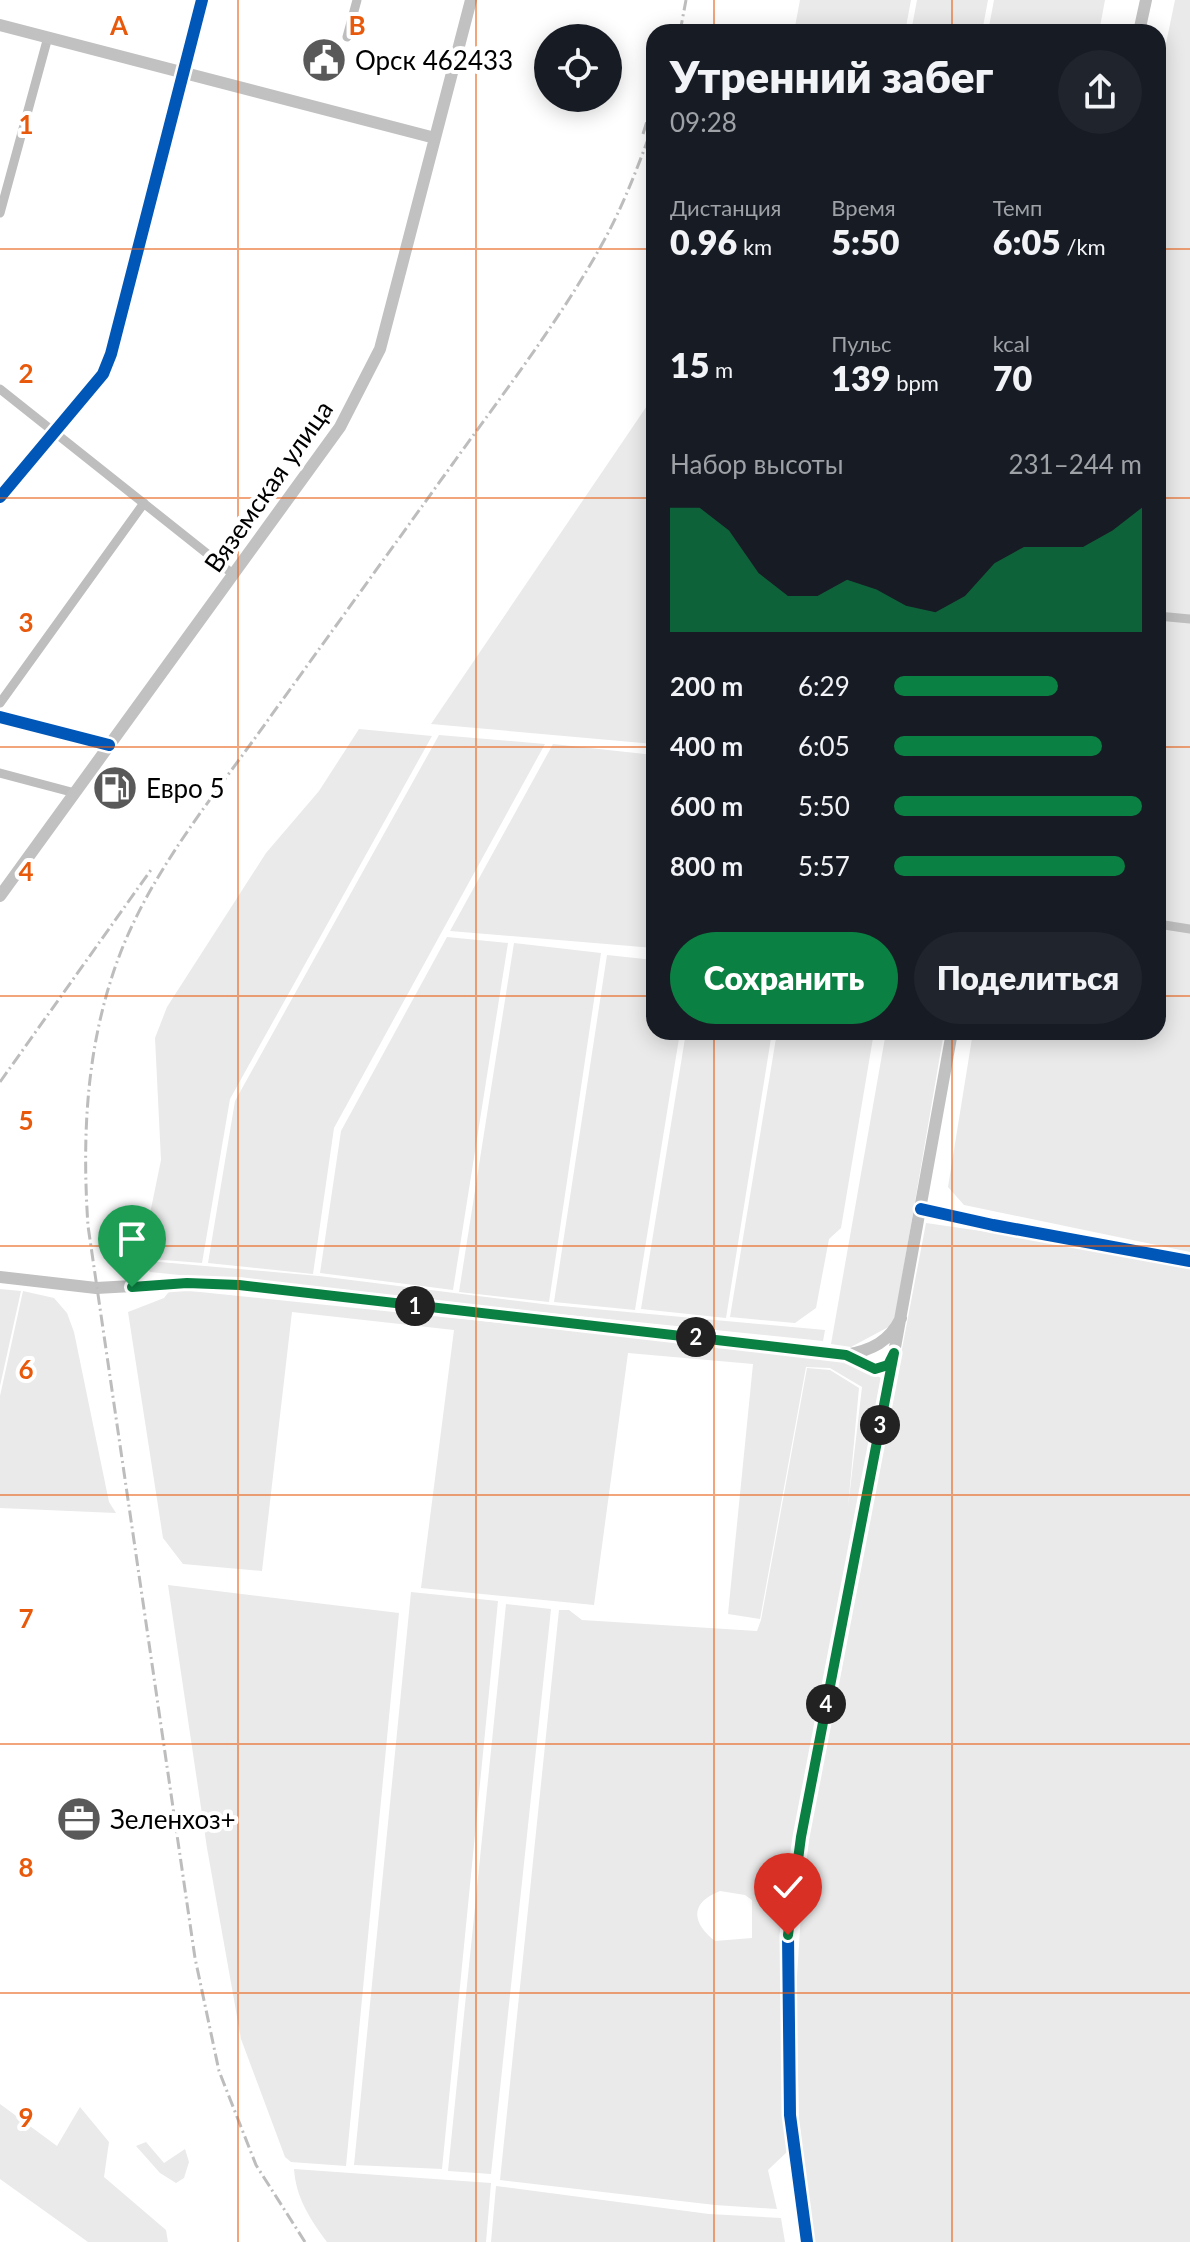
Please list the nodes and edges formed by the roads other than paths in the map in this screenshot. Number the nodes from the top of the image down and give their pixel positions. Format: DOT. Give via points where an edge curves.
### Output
graph roads {
  1 [pos="202,0"];
  2 [pos="357,0"];
  3 [pos="471,0"];
  4 [pos="1146,0"];
  5 [pos="1141,24"];
  6 [pos="0,25"];
  7 [pos="48,37"];
  8 [pos="347,37"];
  9 [pos="185,73"];
  10 [pos="435,138"];
  11 [pos="0,213"];
  12 [pos="0,389"];
  13 [pos="53,431"];
  14 [pos="0,497"];
  15 [pos="144,503"];
  16 [pos="234,575"];
  17 [pos="1166,617"];
  18 [pos="1190,619"];
  19 [pos="0,703"];
  20 [pos="0,717"];
  21 [pos="109,745"];
  22 [pos="0,773"];
  23 [pos="75,793"];
  24 [pos="0,896"];
  25 [pos="1166,925"];
  26 [pos="1190,929"];
  27 [pos="951,1040"];
  28 [pos="921,1209"];
  29 [pos="1190,1261"];
  30 [pos="0,1277"];
  31 [pos="901,1318"];
  32 [pos="894,1353"];
  33 [pos="846,1355"];
  34 [pos="807,2242"];
  1 -- 9 [label="street"];
  2 -- 8 [label="street"];
  3 -- 10 [label="main road, Вяземская улица"];
  4 -- 5 [label="main road"];
  6 -- 7 [label="main road"];
  7 -- 9 [label="main road"];
  7 -- 11 [label="street"];
  9 -- 10 [label="main road"];
  9 -- 13 [label="street" via="111,354 103,374"];
  10 -- 16 [label="main road, Вяземская улица" via="380,349 340,427"];
  12 -- 13 [label="street"];
  13 -- 14 [label="street"];
  13 -- 15 [label="street"];
  15 -- 16 [label="street"];
  15 -- 19 [label="street"];
  16 -- 21 [label="main road, Вяземская улица"];
  17 -- 18 [label="street"];
  20 -- 21 [label="street"];
  21 -- 23 [label="main road, Вяземская улица"];
  22 -- 23 [label="street"];
  23 -- 24 [label="main road, Вяземская улица"];
  25 -- 26 [label="street"];
  27 -- 28 [label="main road"];
  28 -- 29 [label="street"];
  28 -- 31 [label="main road"];
  30 -- 33 [label="main road" via="96,1288 239,1285"];
  31 -- 32 [label="main road"];
  31 -- 33 [label="main road" via="881,1344"];
  32 -- 33 [label="main road" via="888,1365 875,1369"];
  32 -- 34 [label="street" via="801,1837 788,1935 790,2115"];
}
